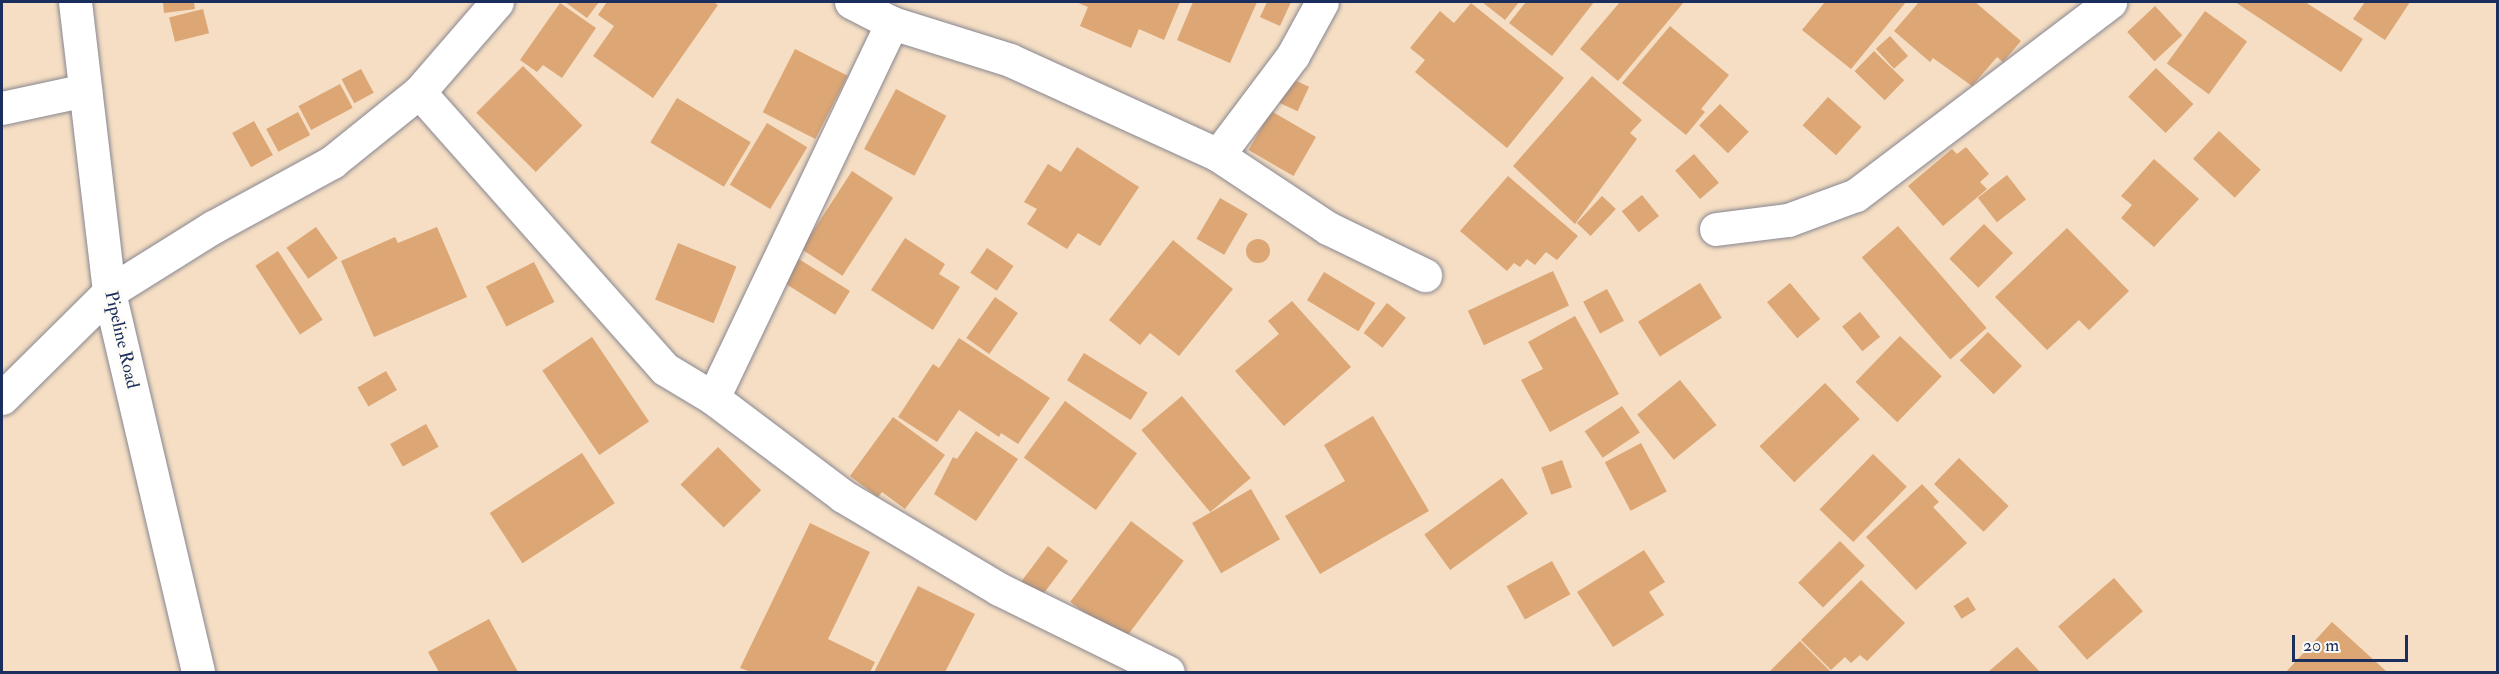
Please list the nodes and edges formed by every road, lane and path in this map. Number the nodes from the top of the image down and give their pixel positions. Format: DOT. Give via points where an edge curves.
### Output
graph roads {
  1 [pos="75,2"];
  2 [pos="497,2"];
  3 [pos="851,2"];
  4 [pos="1322,2"];
  5 [pos="2110,2"];
  6 [pos="892,23"];
  7 [pos="85,90"];
  8 [pos="419,92"];
  9 [pos="2,108"];
  10 [pos="1218,155"];
  11 [pos="1716,230"];
  12 [pos="1425,275"];
  13 [pos="109,292"];
  14 [pos="2,398"];
  15 [pos="712,398"];
  16 [pos="198,672"];
  17 [pos="1168,672"];
  1 -- 7 [label="street, Pipeline Road"];
  2 -- 8 [label="street"];
  3 -- 6 [label="street"];
  4 -- 10 [label="street" via="1293,55"];
  5 -- 11 [label="street" via="1856,195 1788,220"];
  6 -- 10 [label="street" via="1010,60"];
  6 -- 15 [label="street"];
  7 -- 9 [label="street"];
  7 -- 13 [label="street, Pipeline Road"];
  8 -- 13 [label="street" via="332,162 213,227"];
  8 -- 15 [label="street" via="665,369"];
  10 -- 12 [label="street" via="1328,228"];
  13 -- 14 [label="street"];
  13 -- 16 [label="street, Pipeline Road"];
  15 -- 17 [label="street" via="843,496 999,589"];
}
